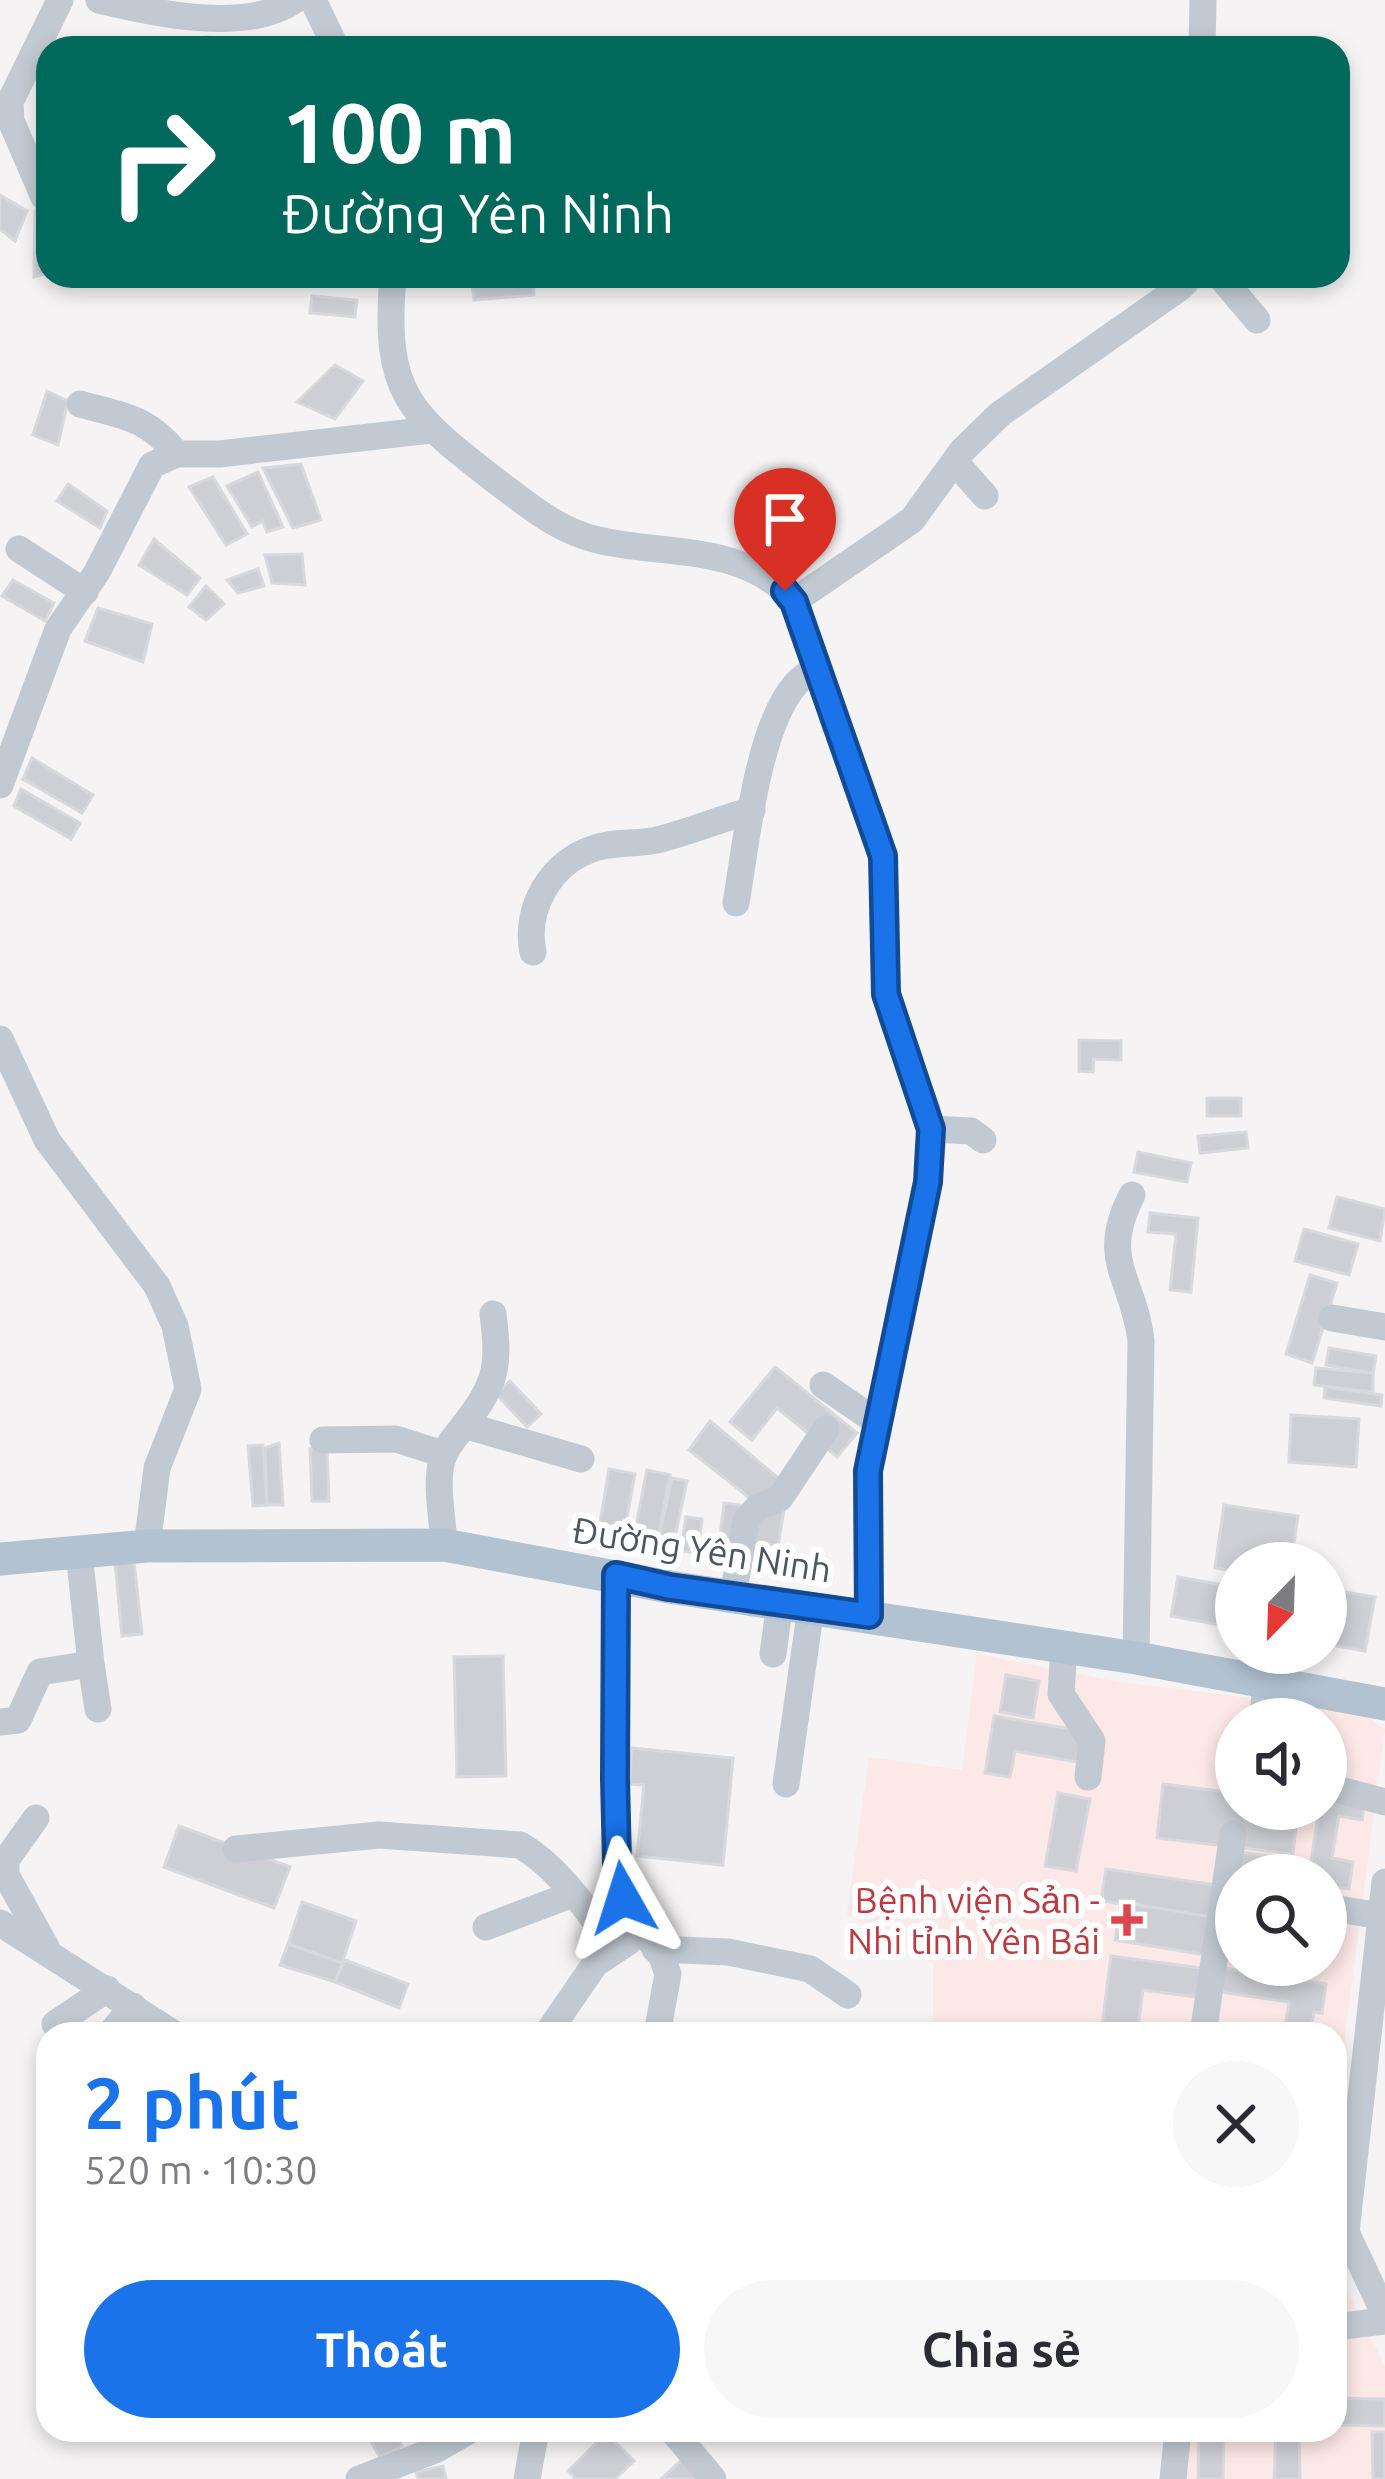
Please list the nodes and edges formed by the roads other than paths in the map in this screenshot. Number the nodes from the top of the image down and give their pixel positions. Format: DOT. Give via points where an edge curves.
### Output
graph roads {
  1 [pos="60,0"];
  2 [pos="99,0"];
  3 [pos="295,0"];
  4 [pos="313,0"];
  5 [pos="1203,0"];
  6 [pos="42,36"];
  7 [pos="330,36"];
  8 [pos="1202,36"];
  9 [pos="36,49"];
  10 [pos="36,179"];
  11 [pos="392,288"];
  12 [pos="1180,288"];
  13 [pos="1230,288"];
  14 [pos="1257,320"];
  15 [pos="80,404"];
  16 [pos="431,430"];
  17 [pos="177,454"];
  18 [pos="955,462"];
  19 [pos="985,496"];
  20 [pos="19,549"];
  21 [pos="85,592"];
  22 [pos="794,602"];
  23 [pos="817,667"];
  24 [pos="0,784"];
  25 [pos="752,810"];
  26 [pos="736,903"];
  27 [pos="533,952"];
  28 [pos="0,1039"];
  29 [pos="931,1129"];
  30 [pos="983,1140"];
  31 [pos="1132,1195"];
  32 [pos="493,1314"];
  33 [pos="1331,1318"];
  34 [pos="1385,1327"];
  35 [pos="823,1384"];
  36 [pos="877,1422"];
  37 [pos="464,1425"];
  38 [pos="826,1430"];
  39 [pos="323,1440"];
  40 [pos="443,1454"];
  41 [pos="580,1459"];
  42 [pos="444,1545"];
  43 [pos="147,1546"];
  44 [pos="80,1552"];
  45 [pos="0,1559"];
  46 [pos="616,1575"];
  47 [pos="733,1596"];
  48 [pos="796,1605"];
  49 [pos="869,1615"];
  50 [pos="1064,1646"];
  51 [pos="773,1654"];
  52 [pos="1136,1658"];
  53 [pos="91,1664"];
  54 [pos="1266,1681"];
  55 [pos="1265,1698"];
  56 [pos="1385,1704"];
  57 [pos="98,1709"];
  58 [pos="0,1721"];
  59 [pos="1088,1777"];
  60 [pos="786,1784"];
  61 [pos="1347,1792"];
  62 [pos="1385,1802"];
  63 [pos="36,1817"];
  64 [pos="1234,1834"];
  65 [pos="236,1849"];
  66 [pos="1385,1882"];
  67 [pos="573,1894"];
  68 [pos="1347,1910"];
  69 [pos="1381,1916"];
  70 [pos="0,1923"];
  71 [pos="486,1928"];
  72 [pos="649,1942"];
  73 [pos="616,1948"];
  74 [pos="48,1951"];
  75 [pos="107,1989"];
  76 [pos="848,1995"];
  77 [pos="133,2006"];
  78 [pos="58,2022"];
  79 [pos="120,2022"];
  80 [pos="156,2022"];
  81 [pos="555,2022"];
  82 [pos="660,2022"];
  83 [pos="1205,2022"];
  84 [pos="1347,2140"];
  85 [pos="1347,2243"];
  86 [pos="1385,2318"];
  87 [pos="1347,2324"];
  88 [pos="449,2442"];
  89 [pos="534,2442"];
  90 [pos="682,2442"];
  91 [pos="1177,2442"];
  92 [pos="359,2479"];
  93 [pos="527,2479"];
  94 [pos="713,2479"];
  95 [pos="1173,2479"];
  1 -- 6 [label="street"];
  2 -- 3 [label="street" via="241,18"];
  4 -- 7 [label="street"];
  5 -- 8 [label="street"];
  9 -- 10 [label="street" via="10,102"];
  11 -- 16 [label="street" via="394,365"];
  12 -- 18 [label="street" via="1000,414"];
  13 -- 14 [label="street"];
  15 -- 17 [label="street" via="145,422"];
  16 -- 17 [label="street"];
  16 -- 22 [label="street" via="565,528 738,562"];
  17 -- 21 [label="street" via="152,465"];
  18 -- 19 [label="street"];
  18 -- 22 [label="street" via="912,520"];
  20 -- 21 [label="street"];
  21 -- 24 [label="street" via="58,629"];
  22 -- 23 [label="street"];
  23 -- 25 [label="street" via="794,685 771,729"];
  23 -- 29 [label="street" via="883,856 886,994"];
  25 -- 26 [label="street"];
  25 -- 27 [label="street" via="577,856 551,877 533,911"];
  28 -- 43 [label="street" via="47,1140 157,1286 175,1326 188,1389 157,1468"];
  29 -- 30 [label="street" via="971,1131"];
  29 -- 36 [label="street" via="928,1182"];
  31 -- 52 [label="street" via="1116,1247 1141,1341"];
  32 -- 37 [label="street" via="494,1379"];
  33 -- 34 [label="street"];
  35 -- 36 [label="street"];
  36 -- 49 [label="street" via="867,1490"];
  37 -- 40 [label="street"];
  37 -- 41 [label="street"];
  38 -- 47 [label="street" via="780,1498 746,1521"];
  39 -- 40 [label="street" via="396,1439"];
  40 -- 42 [label="street"];
  42 -- 43 [label="main road, Đường Yên Ninh"];
  42 -- 46 [label="main road, Đường Yên Ninh"];
  43 -- 44 [label="main road, Đường Yên Ninh"];
  44 -- 45 [label="main road, Đường Yên Ninh"];
  44 -- 53 [label="street"];
  46 -- 47 [label="main road, Đường Yên Ninh"];
  46 -- 72 [label="street" via="617,1863 623,1898"];
  47 -- 48 [label="main road, Đường Yên Ninh"];
  48 -- 49 [label="main road, Đường Yên Ninh"];
  48 -- 51 [label="street"];
  48 -- 60 [label="street"];
  49 -- 50 [label="main road, Đường Yên Ninh"];
  50 -- 52 [label="main road, Đường Yên Ninh"];
  50 -- 59 [label="street" via="1061,1694 1093,1741"];
  52 -- 54 [label="main road, Đường Yên Ninh"];
  53 -- 57 [label="street"];
  53 -- 58 [label="street" via="40,1672 23,1714"];
  54 -- 55 [label="street"];
  54 -- 56 [label="main road, Đường Yên Ninh"];
  61 -- 62 [label="street"];
  63 -- 74 [label="street" via="6,1860 6,1874"];
  64 -- 83 [label="street"];
  65 -- 67 [label="street" via="379,1835 493,1840 539,1856"];
  66 -- 69 [label="street"];
  67 -- 71 [label="street"];
  67 -- 73 [label="street"];
  68 -- 69 [label="street"];
  69 -- 84 [label="street"];
  70 -- 74 [label="street"];
  72 -- 73 [label="street"];
  72 -- 76 [label="street" via="810,1970"];
  72 -- 82 [label="street" via="666,1966"];
  73 -- 81 [label="street"];
  74 -- 75 [label="street"];
  75 -- 77 [label="street"];
  75 -- 78 [label="street"];
  77 -- 79 [label="street"];
  77 -- 80 [label="street"];
  85 -- 86 [label="street"];
  86 -- 87 [label="street"];
  88 -- 92 [label="street"];
  89 -- 93 [label="street"];
  90 -- 94 [label="street"];
  91 -- 95 [label="street"];
}
